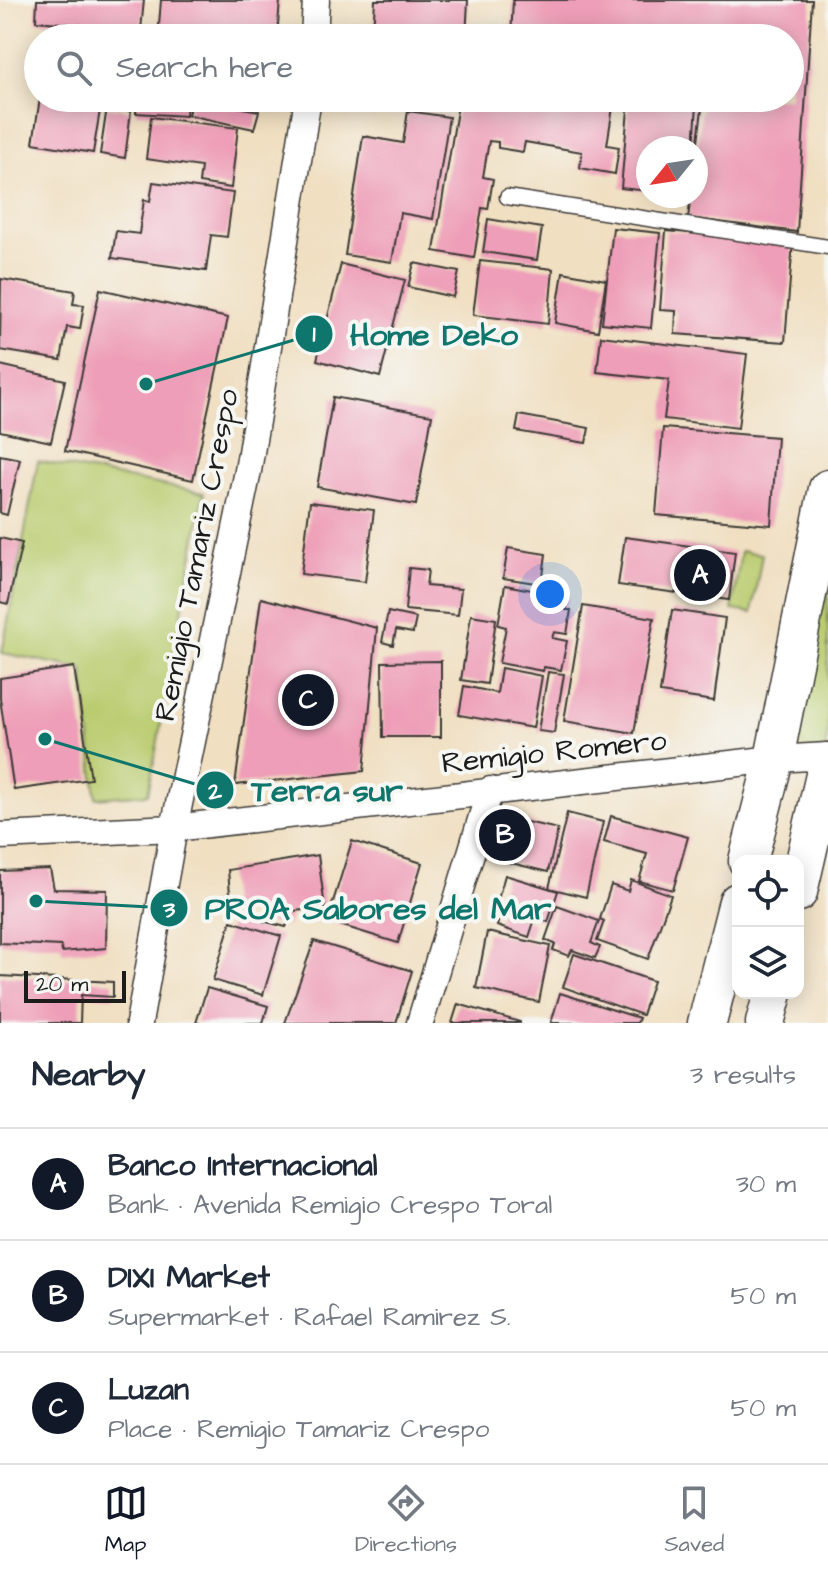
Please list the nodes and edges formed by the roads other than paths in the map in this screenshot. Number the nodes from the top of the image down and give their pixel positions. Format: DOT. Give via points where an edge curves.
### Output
graph roads {
  1 [pos="316,0"];
  2 [pos="315,24"];
  3 [pos="306,112"];
  4 [pos="507,197"];
  5 [pos="828,247"];
  6 [pos="828,489"];
  7 [pos="774,759"];
  8 [pos="828,759"];
  9 [pos="490,790"];
  10 [pos="174,828"];
  11 [pos="0,836"];
  12 [pos="750,855"];
  13 [pos="804,865"];
  14 [pos="732,925"];
  15 [pos="771,999"];
  16 [pos="139,1023"];
  17 [pos="420,1023"];
  18 [pos="707,1023"];
  19 [pos="765,1023"];
  1 -- 2 [label="street"];
  3 -- 10 [label="street, Remigio Tamariz Crespo" via="248,471"];
  4 -- 5 [label="lane"];
  6 -- 7 [label="main road"];
  7 -- 8 [label="street, Remigio Romero"];
  7 -- 9 [label="street, Remigio Romero"];
  7 -- 12 [label="main road"];
  8 -- 13 [label="main road"];
  9 -- 10 [label="street, Remigio Romero"];
  9 -- 17 [label="street"];
  10 -- 11 [label="street, Remigio Romero"];
  10 -- 16 [label="street, Remigio Tamariz Crespo"];
  14 -- 18 [label="main road"];
  15 -- 19 [label="main road"];
}
